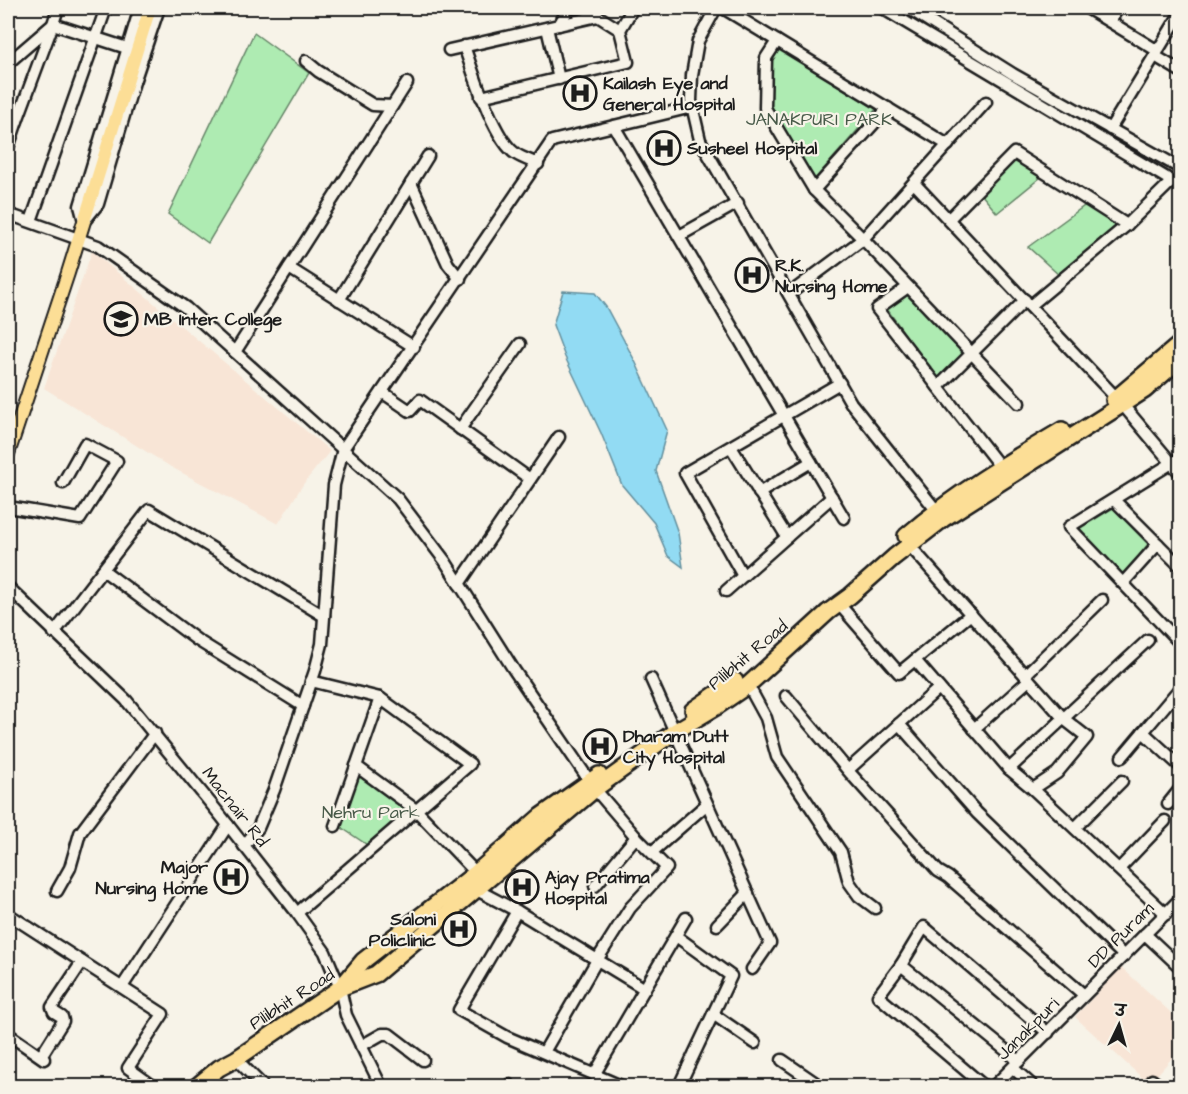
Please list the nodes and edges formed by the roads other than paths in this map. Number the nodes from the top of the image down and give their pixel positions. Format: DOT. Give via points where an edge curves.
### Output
graph roads {
  1 [pos="58,8"];
  2 [pos="106,8"];
  3 [pos="140,8"];
  4 [pos="150,8"];
  5 [pos="159,8"];
  6 [pos="569,8"];
  7 [pos="585,8"];
  8 [pos="633,8"];
  9 [pos="716,8"];
  10 [pos="723,8"];
  11 [pos="882,8"];
  12 [pos="908,8"];
  13 [pos="1087,8"];
  14 [pos="1118,8"];
  15 [pos="1180,14"];
  16 [pos="598,16"];
  17 [pos="1110,21"];
  18 [pos="53,24"];
  19 [pos="553,27"];
  20 [pos="620,30"];
  21 [pos="95,39"];
  22 [pos="777,40"];
  23 [pos="464,46"];
  24 [pos="127,48"];
  25 [pos="449,50"];
  26 [pos="1157,54"];
  27 [pos="306,61"];
  28 [pos="8,63"];
  29 [pos="1180,72"];
  30 [pos="559,79"];
  31 [pos="407,83"];
  32 [pos="481,97"];
  33 [pos="986,102"];
  34 [pos="392,106"];
  35 [pos="692,107"];
  36 [pos="888,108"];
  37 [pos="12,119"];
  38 [pos="614,126"];
  39 [pos="1110,129"];
  40 [pos="948,145"];
  41 [pos="8,148"];
  42 [pos="428,156"];
  43 [pos="538,164"];
  44 [pos="1180,168"];
  45 [pos="411,183"];
  46 [pos="914,183"];
  47 [pos="1176,184"];
  48 [pos="814,190"];
  49 [pos="738,203"];
  50 [pos="8,214"];
  51 [pos="948,219"];
  52 [pos="31,221"];
  53 [pos="84,221"];
  54 [pos="1127,225"];
  55 [pos="679,236"];
  56 [pos="78,238"];
  57 [pos="863,239"];
  58 [pos="289,268"];
  59 [pos="460,279"];
  60 [pos="908,286"];
  61 [pos="789,294"];
  62 [pos="339,300"];
  63 [pos="1028,303"];
  64 [pos="520,344"];
  65 [pos="1180,344"];
  66 [pos="414,347"];
  67 [pos="236,352"];
  68 [pos="972,354"];
  69 [pos="1180,359"];
  70 [pos="840,383"];
  71 [pos="938,387"];
  72 [pos="382,392"];
  73 [pos="1119,401"];
  74 [pos="1019,403"];
  75 [pos="784,416"];
  76 [pos="12,424"];
  77 [pos="460,429"];
  78 [pos="559,436"];
  79 [pos="731,447"];
  80 [pos="343,449"];
  81 [pos="8,454"];
  82 [pos="1176,461"];
  83 [pos="811,462"];
  84 [pos="1004,471"];
  85 [pos="1180,473"];
  86 [pos="530,479"];
  87 [pos="63,483"];
  88 [pos="759,493"];
  89 [pos="832,497"];
  90 [pos="1114,500"];
  91 [pos="8,507"];
  92 [pos="939,515"];
  93 [pos="844,518"];
  94 [pos="787,537"];
  95 [pos="1158,544"];
  96 [pos="910,546"];
  97 [pos="1180,566"];
  98 [pos="103,570"];
  99 [pos="743,576"];
  100 [pos="1123,583"];
  101 [pos="459,584"];
  102 [pos="8,587"];
  103 [pos="726,591"];
  104 [pos="1102,600"];
  105 [pos="838,603"];
  106 [pos="971,614"];
  107 [pos="324,616"];
  108 [pos="54,633"];
  109 [pos="1148,640"];
  110 [pos="1180,643"];
  111 [pos="915,660"];
  112 [pos="1027,677"];
  113 [pos="651,679"];
  114 [pos="311,681"];
  115 [pos="748,685"];
  116 [pos="939,688"];
  117 [pos="1180,688"];
  118 [pos="786,696"];
  119 [pos="380,698"];
  120 [pos="303,706"];
  121 [pos="1064,719"];
  122 [pos="899,724"];
  123 [pos="672,728"];
  124 [pos="975,729"];
  125 [pos="1143,732"];
  126 [pos="155,733"];
  127 [pos="1122,757"];
  128 [pos="356,766"];
  129 [pos="1180,766"];
  130 [pos="1009,769"];
  131 [pos="848,770"];
  132 [pos="1122,781"];
  133 [pos="592,785"];
  134 [pos="1033,789"];
  135 [pos="1180,789"];
  136 [pos="707,804"];
  137 [pos="1168,804"];
  138 [pos="416,810"];
  139 [pos="1165,821"];
  140 [pos="228,825"];
  141 [pos="335,826"];
  142 [pos="1075,828"];
  143 [pos="636,837"];
  144 [pos="244,846"];
  145 [pos="652,852"];
  146 [pos="1119,869"];
  147 [pos="479,881"];
  148 [pos="595,886"];
  149 [pos="57,891"];
  150 [pos="748,893"];
  151 [pos="1180,899"];
  152 [pos="875,908"];
  153 [pos="517,911"];
  154 [pos="297,913"];
  155 [pos="8,914"];
  156 [pos="1166,914"];
  157 [pos="686,918"];
  158 [pos="717,925"];
  159 [pos="1145,934"];
  160 [pos="676,936"];
  161 [pos="1124,956"];
  162 [pos="597,960"];
  163 [pos="82,962"];
  164 [pos="901,965"];
  165 [pos="1180,967"];
  166 [pos="752,969"];
  167 [pos="122,987"];
  168 [pos="340,988"];
  169 [pos="645,989"];
  170 [pos="1084,995"];
  171 [pos="713,1014"];
  172 [pos="1048,1033"];
  173 [pos="8,1034"];
  174 [pos="755,1043"];
  175 [pos="361,1046"];
  176 [pos="544,1052"];
  177 [pos="236,1059"];
  178 [pos="423,1060"];
  179 [pos="782,1060"];
  180 [pos="1016,1065"];
  181 [pos="594,1075"];
  182 [pos="204,1084"];
  183 [pos="153,1086"];
  184 [pos="263,1086"];
  185 [pos="381,1086"];
  186 [pos="621,1086"];
  187 [pos="679,1086"];
  188 [pos="820,1086"];
  189 [pos="984,1086"];
  190 [pos="994,1086"];
  191 [pos="1033,1086"];
  1 -- 18 [label="street"];
  2 -- 21 [label="street"];
  3 -- 24 [label="street"];
  4 -- 53 [label="main road"];
  5 -- 53 [label="street" via="98,204"];
  6 -- 19 [label="street"];
  7 -- 16 [label="street"];
  8 -- 20 [label="street"];
  9 -- 35 [label="street" via="698,41"];
  10 -- 22 [label="street"];
  11 -- 47 [label="street"];
  12 -- 39 [label="street"];
  13 -- 17 [label="street"];
  14 -- 17 [label="street"];
  15 -- 26 [label="street"];
  16 -- 19 [label="street"];
  16 -- 20 [label="street"];
  17 -- 26 [label="street"];
  18 -- 21 [label="street"];
  18 -- 28 [label="street"];
  18 -- 37 [label="street"];
  19 -- 23 [label="street"];
  19 -- 30 [label="street"];
  20 -- 30 [label="street" via="628,62"];
  21 -- 24 [label="street"];
  21 -- 52 [label="street"];
  22 -- 36 [label="street"];
  22 -- 48 [label="street" via="766,58 765,108"];
  23 -- 25 [label="street"];
  23 -- 32 [label="street"];
  24 -- 53 [label="street" via="80,206"];
  26 -- 29 [label="street"];
  26 -- 39 [label="street"];
  27 -- 34 [label="street" via="373,105"];
  30 -- 32 [label="street"];
  31 -- 34 [label="street"];
  32 -- 43 [label="street" via="505,143 515,154"];
  33 -- 40 [label="street"];
  34 -- 58 [label="street"];
  35 -- 38 [label="street"];
  35 -- 49 [label="street" via="700,140"];
  36 -- 40 [label="street"];
  36 -- 48 [label="street"];
  37 -- 41 [label="street"];
  38 -- 43 [label="street" via="552,141"];
  38 -- 55 [label="street"];
  39 -- 44 [label="street"];
  40 -- 46 [label="street"];
  42 -- 45 [label="street"];
  43 -- 59 [label="street"];
  45 -- 59 [label="street" via="448,264"];
  45 -- 62 [label="street"];
  46 -- 51 [label="street"];
  46 -- 57 [label="street"];
  47 -- 54 [label="street"];
  48 -- 57 [label="street"];
  49 -- 55 [label="street"];
  49 -- 61 [label="street"];
  50 -- 52 [label="street"];
  51 -- 54 [label="street" via="1014,153"];
  51 -- 63 [label="street"];
  52 -- 56 [label="street"];
  53 -- 56 [label="main road"];
  54 -- 63 [label="street"];
  55 -- 75 [label="street"];
  56 -- 67 [label="street" via="98,246 186,308"];
  56 -- 76 [label="main road"];
  57 -- 60 [label="street"];
  57 -- 61 [label="street"];
  58 -- 62 [label="street"];
  58 -- 67 [label="street"];
  59 -- 66 [label="street"];
  60 -- 68 [label="street"];
  60 -- 71 [label="street" via="877,309"];
  61 -- 70 [label="street"];
  62 -- 66 [label="street"];
  63 -- 68 [label="street"];
  63 -- 73 [label="street"];
  64 -- 77 [label="street"];
  65 -- 73 [label="highway"];
  66 -- 72 [label="street"];
  67 -- 80 [label="street"];
  68 -- 71 [label="street"];
  68 -- 74 [label="street"];
  69 -- 73 [label="highway, Pilibhit Road" via="1145,390"];
  70 -- 75 [label="street"];
  70 -- 92 [label="street" via="851,403"];
  71 -- 84 [label="street"];
  72 -- 77 [label="street" via="410,411 420,400"];
  72 -- 80 [label="street"];
  73 -- 82 [label="street"];
  73 -- 84 [label="highway, Pilibhit Road"];
  75 -- 79 [label="street"];
  75 -- 83 [label="street"];
  76 -- 81 [label="main road"];
  77 -- 86 [label="street"];
  78 -- 86 [label="street"];
  79 -- 88 [label="street"];
  79 -- 99 [label="street" via="686,473"];
  80 -- 101 [label="street" via="398,499"];
  80 -- 107 [label="street" via="334,485"];
  82 -- 85 [label="street"];
  82 -- 90 [label="street"];
  83 -- 88 [label="street"];
  83 -- 89 [label="street"];
  84 -- 92 [label="highway, Pilibhit Road"];
  86 -- 101 [label="street"];
  87 -- 91 [label="street" via="85,444 117,461 80,519"];
  88 -- 94 [label="street"];
  89 -- 93 [label="street"];
  89 -- 94 [label="street"];
  90 -- 95 [label="street"];
  90 -- 100 [label="street" via="1069,527"];
  92 -- 96 [label="highway, Pilibhit Road"];
  92 -- 123 [label="highway" via="740,678"];
  94 -- 99 [label="street"];
  95 -- 97 [label="street"];
  95 -- 100 [label="street"];
  96 -- 105 [label="highway, Pilibhit Road"];
  96 -- 106 [label="street"];
  98 -- 107 [label="street" via="149,510"];
  98 -- 108 [label="street"];
  98 -- 120 [label="street" via="197,640"];
  99 -- 103 [label="street"];
  100 -- 110 [label="street"];
  101 -- 133 [label="street"];
  102 -- 108 [label="street, Macnair Rd"];
  104 -- 112 [label="street"];
  105 -- 111 [label="street" via="899,673"];
  105 -- 115 [label="highway, Pilibhit Road"];
  106 -- 111 [label="street"];
  106 -- 112 [label="street"];
  107 -- 114 [label="street" via="322,644"];
  108 -- 126 [label="street, Macnair Rd" via="126,700"];
  109 -- 121 [label="street"];
  111 -- 116 [label="street"];
  112 -- 121 [label="street"];
  112 -- 124 [label="street"];
  113 -- 123 [label="street"];
  114 -- 119 [label="street"];
  114 -- 120 [label="street"];
  115 -- 123 [label="highway, Pilibhit Road" via="716,707"];
  115 -- 152 [label="street" via="766,718 777,757 842,852 849,882"];
  116 -- 122 [label="street"];
  116 -- 124 [label="street"];
  117 -- 125 [label="street"];
  118 -- 131 [label="street"];
  119 -- 128 [label="street"];
  119 -- 138 [label="street" via="470,764"];
  120 -- 144 [label="street" via="258,828"];
  121 -- 130 [label="street"];
  121 -- 134 [label="street" via="1087,737 1057,773"];
  122 -- 131 [label="street"];
  122 -- 161 [label="street" via="978,813"];
  123 -- 133 [label="highway, Pilibhit Road"];
  123 -- 136 [label="street"];
  124 -- 130 [label="street"];
  125 -- 127 [label="street"];
  125 -- 129 [label="street"];
  126 -- 140 [label="street, Macnair Rd"];
  126 -- 149 [label="street" via="80,833 70,868"];
  128 -- 138 [label="street"];
  128 -- 141 [label="street"];
  130 -- 134 [label="street"];
  131 -- 170 [label="street" via="938,871"];
  132 -- 142 [label="street"];
  133 -- 143 [label="street"];
  133 -- 147 [label="highway, Pilibhit Road"];
  134 -- 142 [label="street"];
  135 -- 137 [label="street"];
  136 -- 145 [label="street"];
  136 -- 150 [label="street"];
  138 -- 147 [label="street"];
  138 -- 154 [label="street"];
  139 -- 146 [label="street"];
  140 -- 144 [label="street, Macnair Rd"];
  140 -- 167 [label="street"];
  142 -- 146 [label="street"];
  143 -- 145 [label="street"];
  143 -- 148 [label="street"];
  144 -- 154 [label="street, Macnair Rd"];
  145 -- 162 [label="street" via="667,868 630,908"];
  146 -- 156 [label="street"];
  147 -- 153 [label="street"];
  147 -- 168 [label="highway, Pilibhit Road" via="363,961"];
  150 -- 158 [label="street"];
  150 -- 166 [label="street" via="770,943"];
  151 -- 156 [label="street, DD Puram"];
  153 -- 162 [label="street"];
  153 -- 176 [label="street" via="459,1010"];
  154 -- 168 [label="street, Macnair Rd" via="325,952"];
  155 -- 163 [label="street"];
  156 -- 159 [label="street, DD Puram"];
  157 -- 160 [label="street"];
  159 -- 161 [label="street, DD Puram"];
  159 -- 165 [label="street"];
  160 -- 169 [label="street"];
  160 -- 171 [label="street" via="732,976"];
  161 -- 170 [label="street, DD Puram"];
  162 -- 169 [label="street"];
  162 -- 176 [label="street"];
  163 -- 167 [label="street"];
  163 -- 173 [label="street" via="52,1007 63,1021 43,1058"];
  164 -- 172 [label="street" via="924,927"];
  164 -- 180 [label="street"];
  164 -- 189 [label="street" via="878,996"];
  167 -- 183 [label="street" via="163,1014 128,1068"];
  168 -- 175 [label="street, Macnair Rd" via="346,1015"];
  168 -- 177 [label="highway, Pilibhit Road"];
  169 -- 181 [label="street"];
  170 -- 172 [label="street, Janakpuri"];
  171 -- 174 [label="street"];
  171 -- 187 [label="street"];
  172 -- 180 [label="street, Janakpuri"];
  175 -- 178 [label="street" via="389,1034"];
  175 -- 185 [label="street, Macnair Rd"];
  176 -- 181 [label="street"];
  177 -- 182 [label="highway, Pilibhit Road" via="219,1068"];
  177 -- 184 [label="street"];
  179 -- 188 [label="street"];
  180 -- 190 [label="street, Janakpuri"];
  180 -- 191 [label="street"];
  181 -- 186 [label="street"];
}
